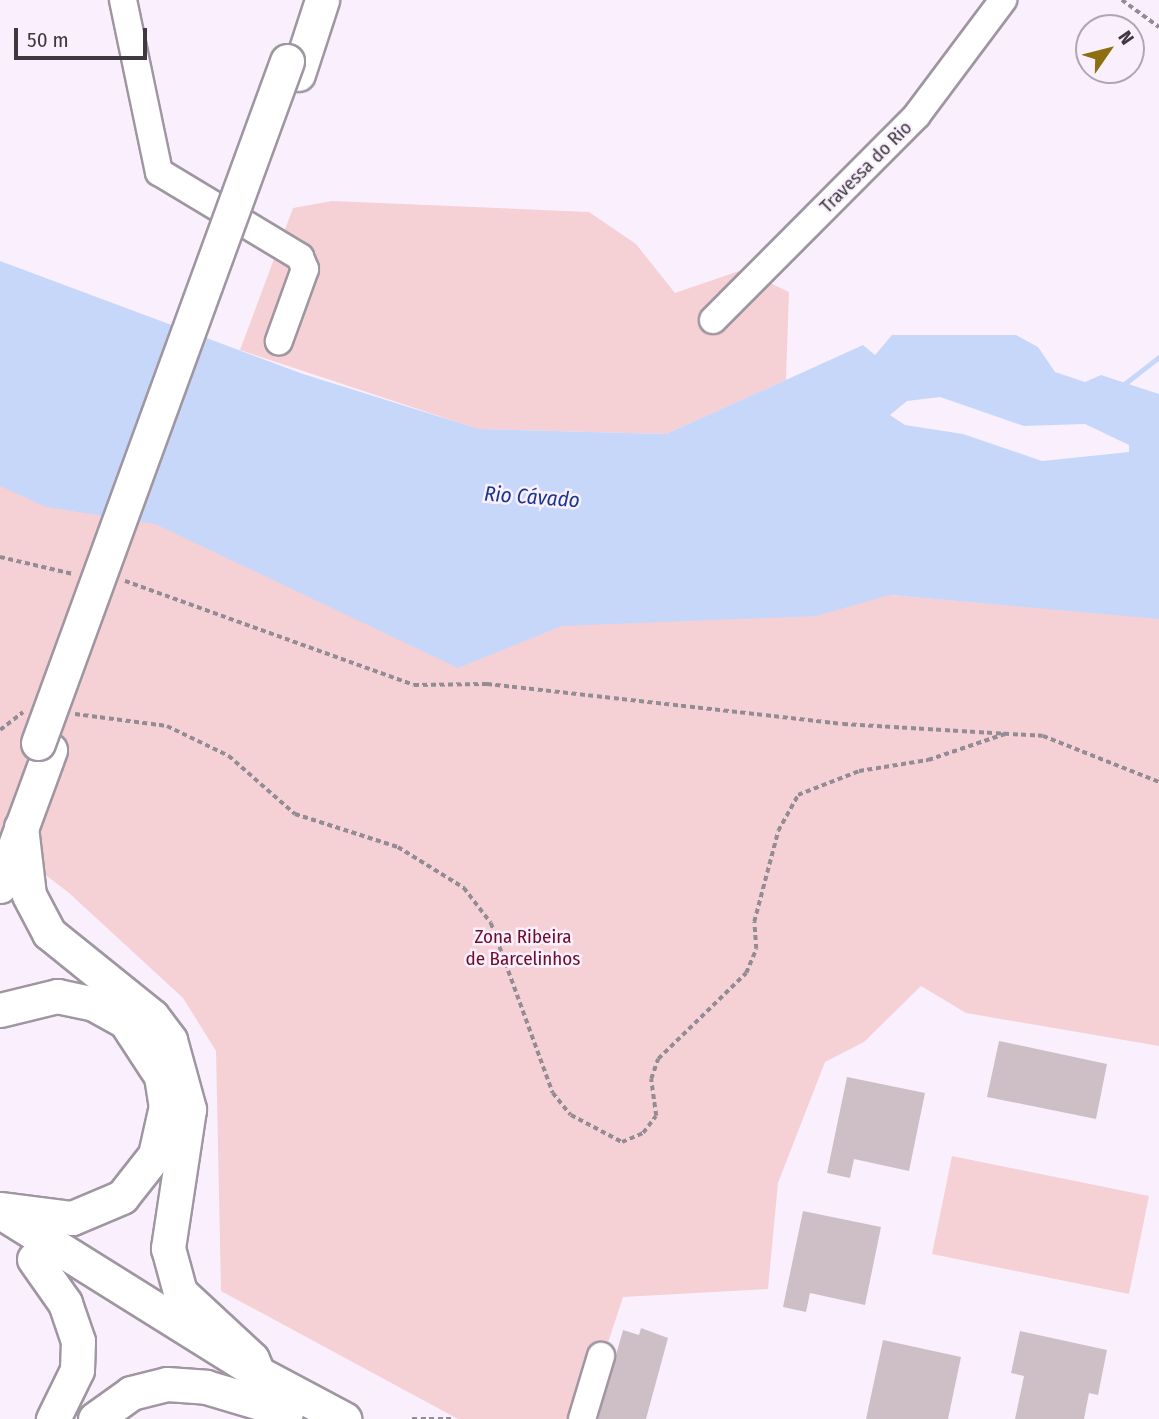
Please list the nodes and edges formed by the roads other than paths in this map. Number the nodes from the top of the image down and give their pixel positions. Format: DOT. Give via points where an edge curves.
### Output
graph roads {
  1 [pos="123,0"];
  2 [pos="308,0"];
  3 [pos="322,0"];
  4 [pos="1003,0"];
  5 [pos="292,67"];
  6 [pos="713,320"];
  7 [pos="279,341"];
  8 [pos="7,834"];
  9 [pos="0,886"];
  10 [pos="0,1010"];
  11 [pos="0,1210"];
  12 [pos="0,1237"];
  13 [pos="34,1259"];
  14 [pos="601,1356"];
  15 [pos="258,1373"];
  16 [pos="296,1415"];
  17 [pos="53,1419"];
  18 [pos="95,1419"];
  19 [pos="344,1419"];
  20 [pos="582,1419"];
  1 -- 7 [label="street" via="159,172 300,257 306,269"];
  2 -- 5 [label="main road"];
  3 -- 5 [label="main road"];
  4 -- 6 [label="street, Travessa do Rio" via="918,115"];
  5 -- 8 [label="main road, bridge" via="44,746"];
  8 -- 9 [label="main road"];
  8 -- 15 [label="main road" via="29,895 49,933 152,1016 170,1040 189,1109 168,1248 180,1292 251,1359"];
  10 -- 11 [label="main road" via="57,996 94,1004 125,1021 161,1076 166,1106 155,1155 122,1197 72,1218"];
  11 -- 15 [label="main road"];
  12 -- 13 [label="main road"];
  13 -- 16 [label="main road"];
  13 -- 17 [label="main road" via="65,1303 78,1341 77,1370"];
  14 -- 20 [label="street"];
  15 -- 19 [label="main road"];
  16 -- 18 [label="main road" via="206,1387 167,1384 131,1393"];
}
